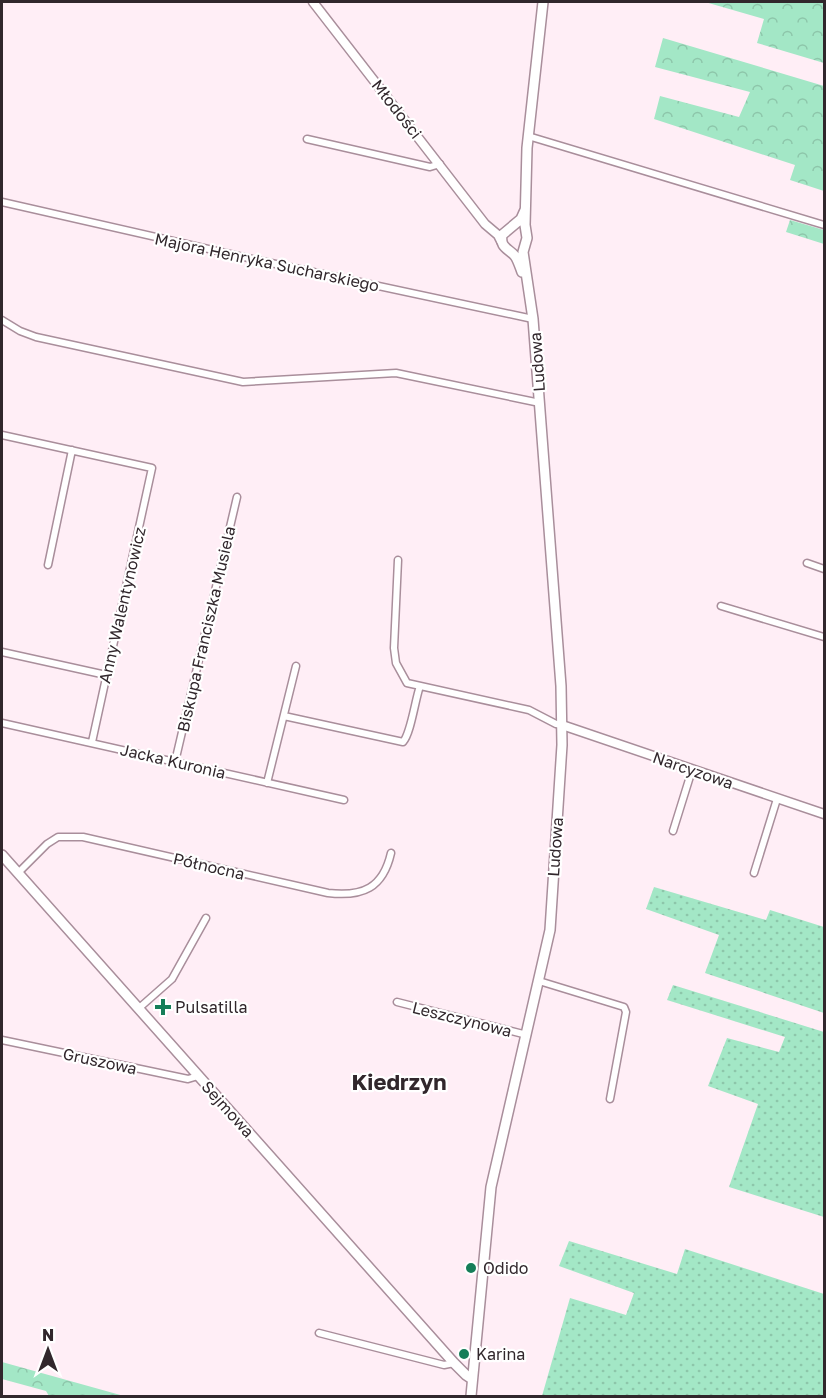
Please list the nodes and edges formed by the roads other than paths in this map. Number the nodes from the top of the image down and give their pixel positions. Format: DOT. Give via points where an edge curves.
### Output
graph roads {
  1 [pos="313,2"];
  2 [pos="543,2"];
  3 [pos="528,136"];
  4 [pos="307,139"];
  5 [pos="440,164"];
  6 [pos="2,202"];
  7 [pos="526,208"];
  8 [pos="481,217"];
  9 [pos="825,225"];
  10 [pos="510,228"];
  11 [pos="525,233"];
  12 [pos="501,241"];
  13 [pos="524,249"];
  14 [pos="510,252"];
  15 [pos="529,290"];
  16 [pos="533,319"];
  17 [pos="2,320"];
  18 [pos="540,403"];
  19 [pos="2,435"];
  20 [pos="72,450"];
  21 [pos="237,497"];
  22 [pos="398,560"];
  23 [pos="807,563"];
  24 [pos="48,565"];
  25 [pos="825,569"];
  26 [pos="721,606"];
  27 [pos="825,637"];
  28 [pos="2,652"];
  29 [pos="296,666"];
  30 [pos="106,675"];
  31 [pos="420,686"];
  32 [pos="284,716"];
  33 [pos="2,723"];
  34 [pos="562,725"];
  35 [pos="92,742"];
  36 [pos="175,762"];
  37 [pos="692,770"];
  38 [pos="267,783"];
  39 [pos="777,799"];
  40 [pos="344,800"];
  41 [pos="825,814"];
  42 [pos="673,831"];
  43 [pos="391,852"];
  44 [pos="2,855"];
  45 [pos="18,873"];
  46 [pos="754,873"];
  47 [pos="206,918"];
  48 [pos="539,981"];
  49 [pos="398,1002"];
  50 [pos="138,1009"];
  51 [pos="527,1035"];
  52 [pos="2,1040"];
  53 [pos="198,1076"];
  54 [pos="610,1099"];
  55 [pos="319,1333"];
  56 [pos="454,1363"];
  57 [pos="472,1379"];
  58 [pos="471,1396"];
  1 -- 5 [label="street, Młodości"];
  2 -- 3 [label="main road, Ludowa"];
  3 -- 7 [label="main road, Ludowa"];
  3 -- 9 [label="street"];
  4 -- 5 [label="street" via="430,167"];
  5 -- 8 [label="street, Młodości"];
  6 -- 16 [label="street, Majora Henryka Sucharskiego"];
  7 -- 10 [label="main road"];
  7 -- 11 [label="main road, Ludowa"];
  8 -- 10 [label="street, Młodości" via="496,227"];
  8 -- 12 [label="street, Młodości"];
  10 -- 11 [label="main road" via="518,227"];
  10 -- 12 [label="main road"];
  11 -- 13 [label="main road, Ludowa"];
  12 -- 14 [label="main road, Ludowa"];
  13 -- 14 [label="main road"];
  13 -- 15 [label="main road, Ludowa"];
  14 -- 15 [label="main road, Ludowa"];
  15 -- 16 [label="main road, Ludowa"];
  16 -- 18 [label="main road, Ludowa"];
  17 -- 18 [label="street" via="36,337 243,382 400,373"];
  18 -- 34 [label="main road, Ludowa"];
  19 -- 20 [label="street"];
  20 -- 24 [label="street"];
  20 -- 30 [label="street, Anny Walentynowicz" via="152,468"];
  21 -- 36 [label="street, Biskupa Franciszka Musiela"];
  22 -- 31 [label="street" via="394,657 407,683"];
  23 -- 25 [label="street"];
  26 -- 27 [label="street"];
  28 -- 30 [label="street"];
  29 -- 32 [label="street"];
  30 -- 35 [label="street, Anny Walentynowicz"];
  31 -- 32 [label="street" via="403,741"];
  31 -- 34 [label="street" via="529,710"];
  32 -- 38 [label="street"];
  33 -- 35 [label="street, Jacka Kuronia"];
  34 -- 37 [label="street, Narcyzowa"];
  34 -- 48 [label="main road, Ludowa" via="550,930"];
  35 -- 36 [label="street, Jacka Kuronia"];
  36 -- 38 [label="street, Jacka Kuronia"];
  37 -- 39 [label="street, Narcyzowa"];
  37 -- 42 [label="street"];
  38 -- 40 [label="street, Jacka Kuronia"];
  39 -- 41 [label="street, Narcyzowa"];
  39 -- 46 [label="street"];
  43 -- 45 [label="street, Północna" via="387,869 378,882 348,894 328,893 83,837 58,837"];
  44 -- 45 [label="main road, Sejmowa"];
  45 -- 50 [label="main road, Sejmowa"];
  47 -- 50 [label="street" via="172,980"];
  48 -- 51 [label="main road, Ludowa"];
  48 -- 54 [label="street" via="624,1007 627,1012"];
  49 -- 51 [label="street, Leszczynowa"];
  50 -- 53 [label="main road, Sejmowa"];
  51 -- 57 [label="main road, Ludowa" via="491,1187"];
  52 -- 53 [label="street, Gruszowa" via="188,1079"];
  53 -- 56 [label="main road, Sejmowa"];
  55 -- 56 [label="street" via="444,1365"];
  56 -- 57 [label="main road, Sejmowa"];
  57 -- 58 [label="main road, Ludowa"];
}
